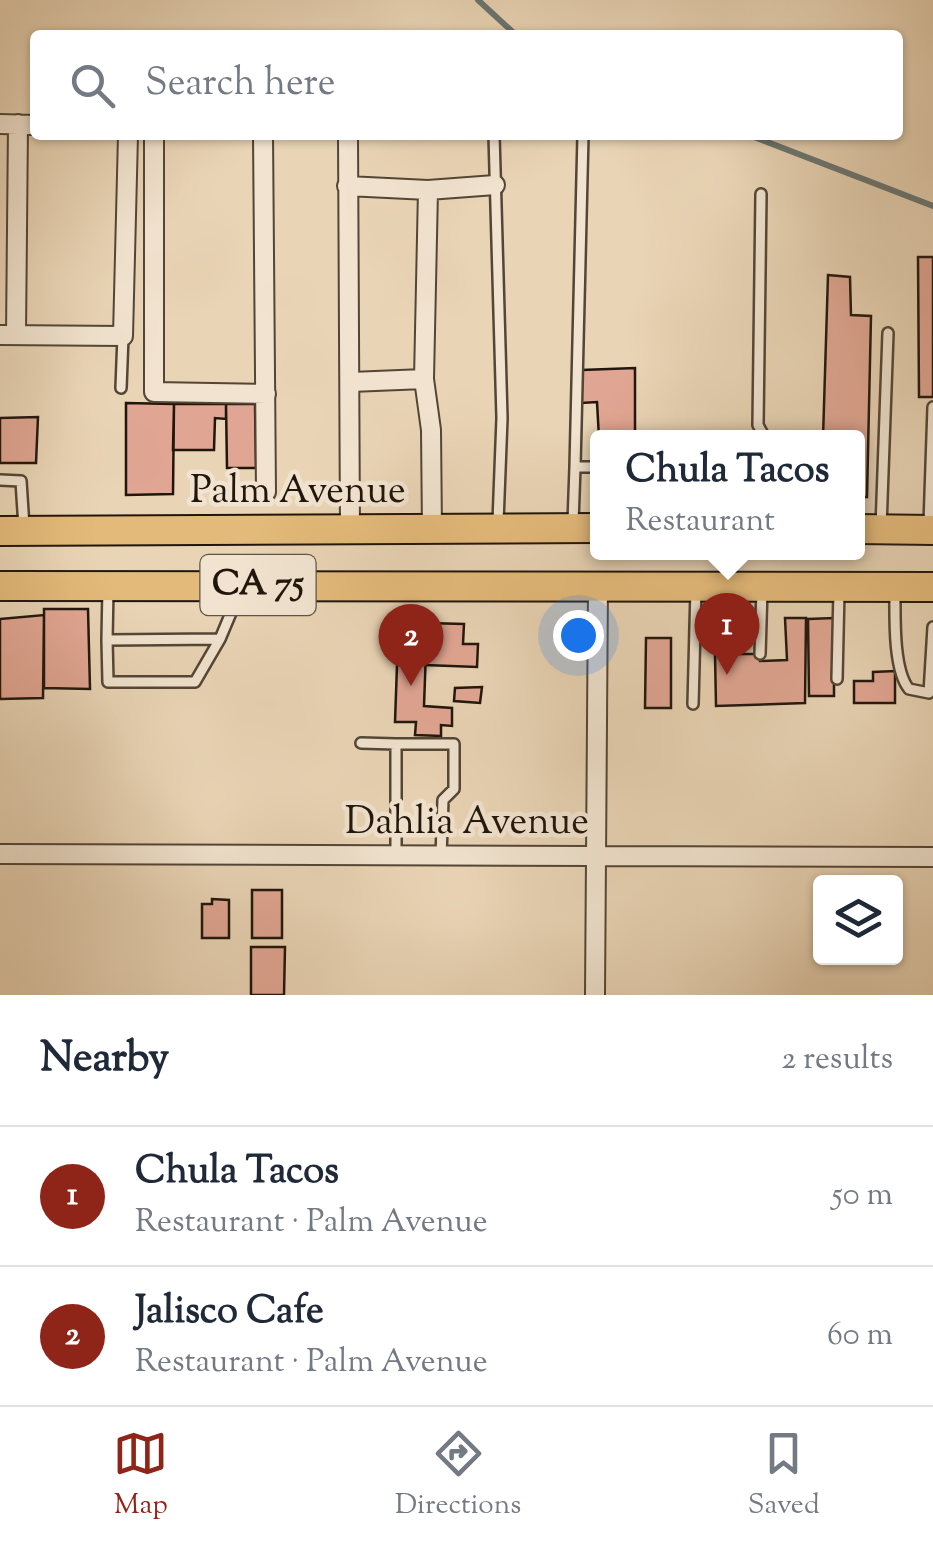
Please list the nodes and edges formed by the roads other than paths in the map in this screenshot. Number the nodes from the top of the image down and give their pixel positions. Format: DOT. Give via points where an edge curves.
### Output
graph roads {
  1 [pos="18,124"];
  2 [pos="128,140"];
  3 [pos="154,140"];
  4 [pos="263,140"];
  5 [pos="348,140"];
  6 [pos="494,140"];
  7 [pos="583,140"];
  8 [pos="347,186"];
  9 [pos="495,186"];
  10 [pos="428,190"];
  11 [pos="761,194"];
  12 [pos="888,333"];
  13 [pos="8,335"];
  14 [pos="123,336"];
  15 [pos="424,379"];
  16 [pos="352,382"];
  17 [pos="121,388"];
  18 [pos="266,394"];
  19 [pos="933,407"];
  20 [pos="761,430"];
  21 [pos="575,467"];
  22 [pos="590,467"];
  23 [pos="0,480"];
  24 [pos="266,492"];
  25 [pos="497,528"];
  26 [pos="585,528"];
  27 [pos="432,530"];
  28 [pos="869,530"];
  29 [pos="931,530"];
  30 [pos="12,531"];
  31 [pos="350,531"];
  32 [pos="0,586"];
  33 [pos="108,586"];
  34 [pos="243,586"];
  35 [pos="598,586"];
  36 [pos="696,586"];
  37 [pos="762,586"];
  38 [pos="839,587"];
  39 [pos="895,588"];
  40 [pos="933,588"];
  41 [pos="933,627"];
  42 [pos="220,639"];
  43 [pos="106,640"];
  44 [pos="760,654"];
  45 [pos="836,680"];
  46 [pos="694,704"];
  47 [pos="362,743"];
  48 [pos="396,744"];
  49 [pos="0,854"];
  50 [pos="396,856"];
  51 [pos="441,856"];
  52 [pos="596,857"];
  53 [pos="933,857"];
  54 [pos="594,995"];
  1 -- 13 [label="street"];
  2 -- 14 [label="street"];
  3 -- 18 [label="street" via="154,392"];
  4 -- 18 [label="street"];
  5 -- 8 [label="street"];
  6 -- 9 [label="lane"];
  7 -- 21 [label="lane"];
  8 -- 10 [label="street"];
  8 -- 16 [label="street"];
  9 -- 10 [label="street"];
  9 -- 25 [label="lane" via="502,418"];
  10 -- 15 [label="street"];
  11 -- 20 [label="lane"];
  12 -- 28 [label="lane"];
  13 -- 14 [label="street"];
  14 -- 17 [label="lane"];
  15 -- 16 [label="street"];
  15 -- 27 [label="street"];
  16 -- 31 [label="street"];
  18 -- 24 [label="street"];
  19 -- 29 [label="lane"];
  21 -- 22 [label="lane"];
  21 -- 26 [label="lane"];
  23 -- 30 [label="lane" via="21,481"];
  25 -- 26 [label="highway, Palm Avenue / CA 75"];
  25 -- 27 [label="highway, Palm Avenue / CA 75"];
  27 -- 31 [label="highway, Palm Avenue / CA 75"];
  28 -- 29 [label="highway"];
  30 -- 31 [label="highway, Palm Avenue / CA 75"];
  32 -- 33 [label="highway, CA 75"];
  33 -- 34 [label="highway, CA 75"];
  33 -- 43 [label="lane"];
  34 -- 35 [label="highway, CA 75"];
  34 -- 42 [label="lane"];
  35 -- 36 [label="highway, CA 75"];
  35 -- 52 [label="street"];
  36 -- 37 [label="highway, CA 75"];
  36 -- 46 [label="lane"];
  37 -- 38 [label="highway, CA 75"];
  37 -- 44 [label="lane"];
  38 -- 39 [label="highway, CA 75"];
  38 -- 45 [label="lane"];
  39 -- 40 [label="highway, CA 75"];
  39 -- 41 [label="lane" via="895,642 908,690 929,692"];
  42 -- 43 [label="lane"];
  42 -- 43 [label="lane" via="195,682 108,682"];
  47 -- 48 [label="lane"];
  48 -- 50 [label="lane"];
  48 -- 51 [label="lane" via="454,744 454,789 443,800"];
  49 -- 50 [label="street, Dahlia Avenue"];
  50 -- 51 [label="street, Dahlia Avenue"];
  51 -- 52 [label="street, Dahlia Avenue"];
  52 -- 53 [label="street, Dahlia Avenue"];
  52 -- 54 [label="street"];
}
